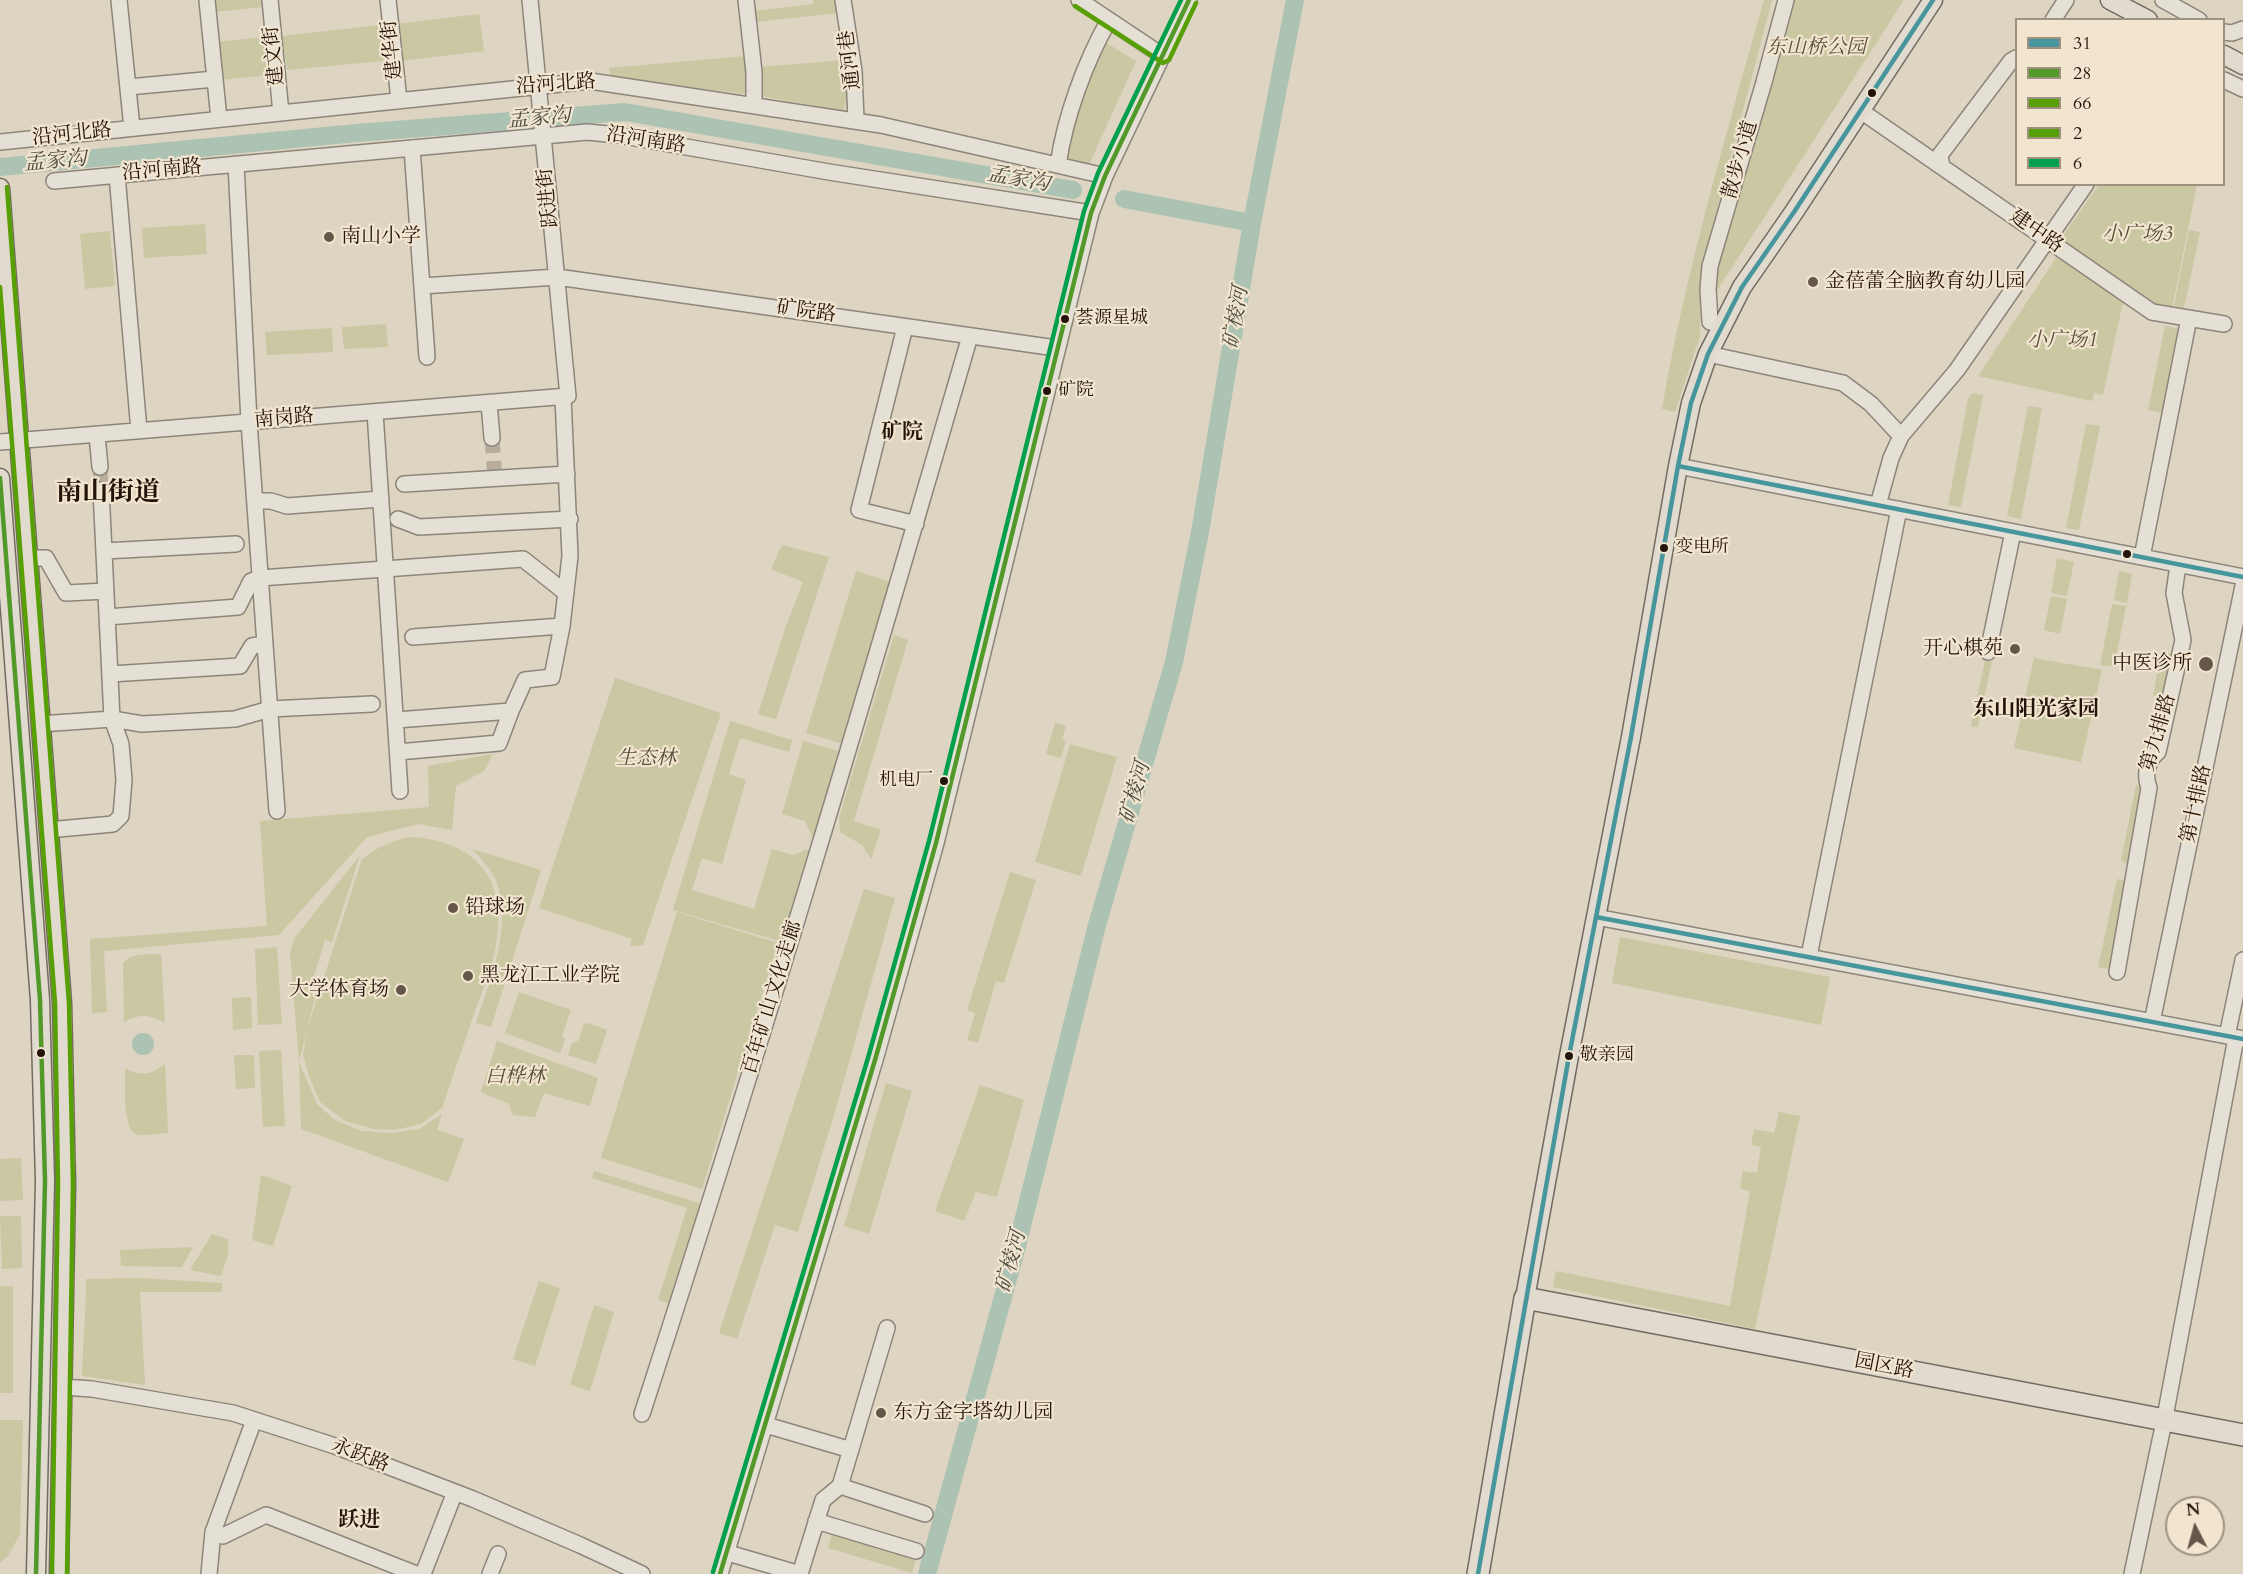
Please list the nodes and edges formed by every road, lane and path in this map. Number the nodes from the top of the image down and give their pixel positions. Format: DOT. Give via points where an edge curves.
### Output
graph roads {
  1 [pos="119,0"];
  2 [pos="207,0"];
  3 [pos="270,0"];
  4 [pos="388,0"];
  5 [pos="530,0"];
  6 [pos="746,0"];
  7 [pos="843,0"];
  8 [pos="1079,0"];
  9 [pos="1189,0"];
  10 [pos="1786,0"];
  11 [pos="1933,0"];
  12 [pos="2067,0"];
  13 [pos="2110,0"];
  14 [pos="2163,0"];
  15 [pos="2054,18"];
  16 [pos="2144,18"];
  17 [pos="2195,18"];
  18 [pos="1109,20"];
  19 [pos="2243,29"];
  20 [pos="2225,32"];
  21 [pos="1163,56"];
  22 [pos="2225,56"];
  23 [pos="2015,59"];
  24 [pos="2243,64"];
  25 [pos="215,79"];
  26 [pos="2225,81"];
  27 [pos="538,85"];
  28 [pos="128,87"];
  29 [pos="2243,88"];
  30 [pos="399,100"];
  31 [pos="754,105"];
  32 [pos="1861,111"];
  33 [pos="281,113"];
  34 [pos="219,119"];
  35 [pos="855,120"];
  36 [pos="132,128"];
  37 [pos="543,133"];
  38 [pos="0,142"];
  39 [pos="412,148"];
  40 [pos="236,164"];
  41 [pos="1058,165"];
  42 [pos="1942,167"];
  43 [pos="117,175"];
  44 [pos="1105,176"];
  45 [pos="54,181"];
  46 [pos="2085,186"];
  47 [pos="1,194"];
  48 [pos="1091,213"];
  49 [pos="2048,240"];
  50 [pos="557,277"];
  51 [pos="422,286"];
  52 [pos="2189,318"];
  53 [pos="1710,322"];
  54 [pos="2224,324"];
  55 [pos="905,327"];
  56 [pos="970,336"];
  57 [pos="1056,348"];
  58 [pos="1708,354"];
  59 [pos="427,357"];
  60 [pos="566,397"];
  61 [pos="489,403"];
  62 [pos="375,412"];
  63 [pos="249,422"];
  64 [pos="139,431"];
  65 [pos="97,435"];
  66 [pos="1901,436"];
  67 [pos="492,438"];
  68 [pos="9,442"];
  69 [pos="1678,466"];
  70 [pos="100,467"];
  71 [pos="567,474"];
  72 [pos="0,478"];
  73 [pos="404,484"];
  74 [pos="101,490"];
  75 [pos="381,499"];
  76 [pos="255,501"];
  77 [pos="1878,505"];
  78 [pos="1899,509"];
  79 [pos="398,519"];
  80 [pos="570,519"];
  81 [pos="916,524"];
  82 [pos="2013,532"];
  83 [pos="236,544"];
  84 [pos="104,551"];
  85 [pos="27,558"];
  86 [pos="2142,558"];
  87 [pos="2178,565"];
  88 [pos="386,570"];
  89 [pos="2243,577"];
  90 [pos="260,578"];
  91 [pos="2243,586"];
  92 [pos="106,591"];
  93 [pos="566,593"];
  94 [pos="107,617"];
  95 [pos="562,627"];
  96 [pos="6,630"];
  97 [pos="413,637"];
  98 [pos="265,644"];
  99 [pos="1988,652"];
  100 [pos="110,674"];
  101 [pos="372,704"];
  102 [pos="270,710"];
  103 [pos="511,711"];
  104 [pos="112,719"];
  105 [pos="397,720"];
  106 [pos="40,724"];
  107 [pos="398,752"];
  108 [pos="400,791"];
  109 [pos="278,811"];
  110 [pos="48,830"];
  111 [pos="1596,917"];
  112 [pos="1809,956"];
  113 [pos="2243,960"];
  114 [pos="2117,972"];
  115 [pos="2152,1022"];
  116 [pos="2235,1035"];
  117 [pos="1525,1298"];
  118 [pos="887,1328"];
  119 [pos="63,1387"];
  120 [pos="642,1414"];
  121 [pos="255,1420"];
  122 [pos="2164,1421"];
  123 [pos="766,1425"];
  124 [pos="2243,1436"];
  125 [pos="851,1450"];
  126 [pos="840,1486"];
  127 [pos="455,1492"];
  128 [pos="925,1514"];
  129 [pos="816,1521"];
  130 [pos="213,1532"];
  131 [pos="916,1551"];
  132 [pos="728,1553"];
  133 [pos="498,1554"];
  134 [pos="36,1574"];
  135 [pos="59,1574"];
  136 [pos="209,1574"];
  137 [pos="416,1574"];
  138 [pos="423,1574"];
  139 [pos="489,1574"];
  140 [pos="642,1574"];
  141 [pos="720,1574"];
  142 [pos="800,1574"];
  143 [pos="1478,1574"];
  144 [pos="2132,1574"];
  1 -- 28 [label="street"];
  2 -- 25 [label="street"];
  3 -- 33 [label="street, 建文街"];
  4 -- 30 [label="street, 建华街"];
  5 -- 27 [label="street, 跃进街"];
  6 -- 31 [label="street"];
  7 -- 35 [label="street, 通河巷" via="854,71"];
  8 -- 18 [label="street"];
  9 -- 21 [label="street"];
  10 -- 53 [label="street, 散步小道" via="1710,267"];
  11 -- 32 [label="main road"];
  12 -- 15 [label="street"];
  13 -- 16 [label="main road"];
  14 -- 17 [label="street"];
  18 -- 21 [label="street"];
  18 -- 41 [label="street" via="1084,72"];
  19 -- 20 [label="street"];
  21 -- 44 [label="street"];
  22 -- 24 [label="main road"];
  23 -- 42 [label="street" via="1940,155"];
  25 -- 28 [label="street"];
  25 -- 34 [label="street"];
  26 -- 29 [label="street"];
  27 -- 30 [label="street, 沿河北路"];
  27 -- 31 [label="street, 沿河北路" via="604,82"];
  27 -- 37 [label="street, 跃进街"];
  28 -- 36 [label="street"];
  30 -- 33 [label="street, 沿河北路"];
  31 -- 35 [label="street, 沿河北路"];
  32 -- 42 [label="street, 建中路"];
  32 -- 58 [label="main road" via="1742,287"];
  33 -- 34 [label="street, 沿河北路"];
  34 -- 36 [label="street, 沿河北路"];
  35 -- 41 [label="street, 沿河北路"];
  36 -- 38 [label="street, 沿河北路"];
  37 -- 39 [label="street, 沿河南路"];
  37 -- 48 [label="street, 沿河南路" via="618,135"];
  37 -- 50 [label="street, 跃进街"];
  39 -- 40 [label="street, 沿河南路"];
  39 -- 51 [label="street"];
  40 -- 43 [label="street, 沿河南路"];
  40 -- 63 [label="street"];
  41 -- 44 [label="street, 沿河北路"];
  42 -- 49 [label="street, 建中路"];
  43 -- 45 [label="street, 沿河南路"];
  43 -- 64 [label="street"];
  44 -- 48 [label="street"];
  46 -- 49 [label="street"];
  47 -- 68 [label="main road"];
  48 -- 57 [label="street"];
  49 -- 52 [label="street, 建中路" via="2152,312"];
  49 -- 66 [label="street" via="1957,370"];
  50 -- 51 [label="street, 矿院路"];
  50 -- 55 [label="street, 矿院路"];
  50 -- 60 [label="street, 跃进街"];
  51 -- 59 [label="street"];
  52 -- 54 [label="street, 建中路"];
  52 -- 86 [label="street"];
  55 -- 56 [label="street, 矿院路"];
  55 -- 81 [label="street" via="860,510"];
  56 -- 57 [label="street, 矿院路"];
  56 -- 81 [label="street, 百年矿山文化走廊"];
  57 -- 123 [label="street" via="936,843"];
  58 -- 66 [label="street" via="1844,383 1871,404"];
  58 -- 69 [label="main road" via="1691,403"];
  60 -- 61 [label="street, 南岗路"];
  60 -- 71 [label="street, 跃进街"];
  61 -- 62 [label="street, 南岗路"];
  61 -- 67 [label="street"];
  62 -- 63 [label="street, 南岗路"];
  62 -- 75 [label="street"];
  63 -- 64 [label="street, 南岗路"];
  63 -- 76 [label="street"];
  64 -- 65 [label="street, 南岗路"];
  65 -- 68 [label="street, 南岗路"];
  65 -- 70 [label="street"];
  66 -- 77 [label="street"];
  68 -- 85 [label="main road"];
  69 -- 77 [label="street"];
  69 -- 111 [label="main road"];
  71 -- 73 [label="street"];
  71 -- 80 [label="street, 跃进街"];
  72 -- 96 [label="main road"];
  74 -- 84 [label="street"];
  75 -- 76 [label="street" via="287,506"];
  75 -- 88 [label="street"];
  76 -- 90 [label="street"];
  77 -- 78 [label="street"];
  78 -- 82 [label="street"];
  78 -- 112 [label="street"];
  79 -- 80 [label="street" via="419,527"];
  80 -- 93 [label="street, 跃进街"];
  81 -- 120 [label="street, 百年矿山文化走廊" via="742,1100"];
  82 -- 86 [label="street"];
  82 -- 99 [label="street"];
  83 -- 84 [label="street"];
  84 -- 92 [label="street"];
  85 -- 92 [label="street" via="46,558 66,593"];
  85 -- 106 [label="main road"];
  86 -- 87 [label="street"];
  87 -- 89 [label="street"];
  87 -- 114 [label="street, 第九排路" via="2174,593 2183,640 2158,752 2150,758 2146,779 2150,788"];
  88 -- 90 [label="street"];
  88 -- 93 [label="street" via="523,559"];
  88 -- 105 [label="street"];
  90 -- 94 [label="street" via="251,581 238,607"];
  90 -- 98 [label="street"];
  91 -- 115 [label="street, 第十排路"];
  92 -- 94 [label="street"];
  93 -- 95 [label="street, 跃进街"];
  94 -- 100 [label="street"];
  95 -- 97 [label="street"];
  95 -- 103 [label="street, 跃进街" via="552,677 525,680"];
  96 -- 134 [label="main road" via="40,1000 44,1146"];
  98 -- 100 [label="street" via="252,646 240,666"];
  98 -- 102 [label="street"];
  100 -- 104 [label="street"];
  101 -- 102 [label="street"];
  102 -- 104 [label="street" via="235,719 142,724"];
  102 -- 109 [label="street"];
  103 -- 105 [label="street"];
  103 -- 107 [label="street" via="499,743"];
  104 -- 106 [label="street"];
  104 -- 110 [label="street" via="122,744 121,816 114,824"];
  105 -- 107 [label="street"];
  106 -- 110 [label="main road"];
  107 -- 108 [label="street"];
  110 -- 119 [label="main road" via="62,1003 66,1184"];
  111 -- 112 [label="street"];
  111 -- 117 [label="main road"];
  112 -- 115 [label="street"];
  113 -- 116 [label="street"];
  115 -- 116 [label="street"];
  116 -- 122 [label="street"];
  117 -- 122 [label="highway, 园区路"];
  117 -- 143 [label="highway"];
  118 -- 125 [label="street"];
  119 -- 121 [label="street, 永跃路" via="232,1413"];
  119 -- 135 [label="main road"];
  121 -- 127 [label="street, 永跃路"];
  121 -- 130 [label="street"];
  122 -- 124 [label="highway, 园区路"];
  122 -- 144 [label="street"];
  123 -- 125 [label="street"];
  123 -- 132 [label="street"];
  125 -- 126 [label="street"];
  126 -- 128 [label="street"];
  126 -- 129 [label="street" via="823,1500"];
  127 -- 138 [label="street"];
  127 -- 140 [label="street, 永跃路"];
  129 -- 131 [label="street"];
  129 -- 142 [label="street"];
  130 -- 136 [label="street"];
  130 -- 137 [label="street" via="223,1536 266,1515"];
  132 -- 141 [label="street"];
  132 -- 142 [label="street"];
  133 -- 139 [label="street"];
}
